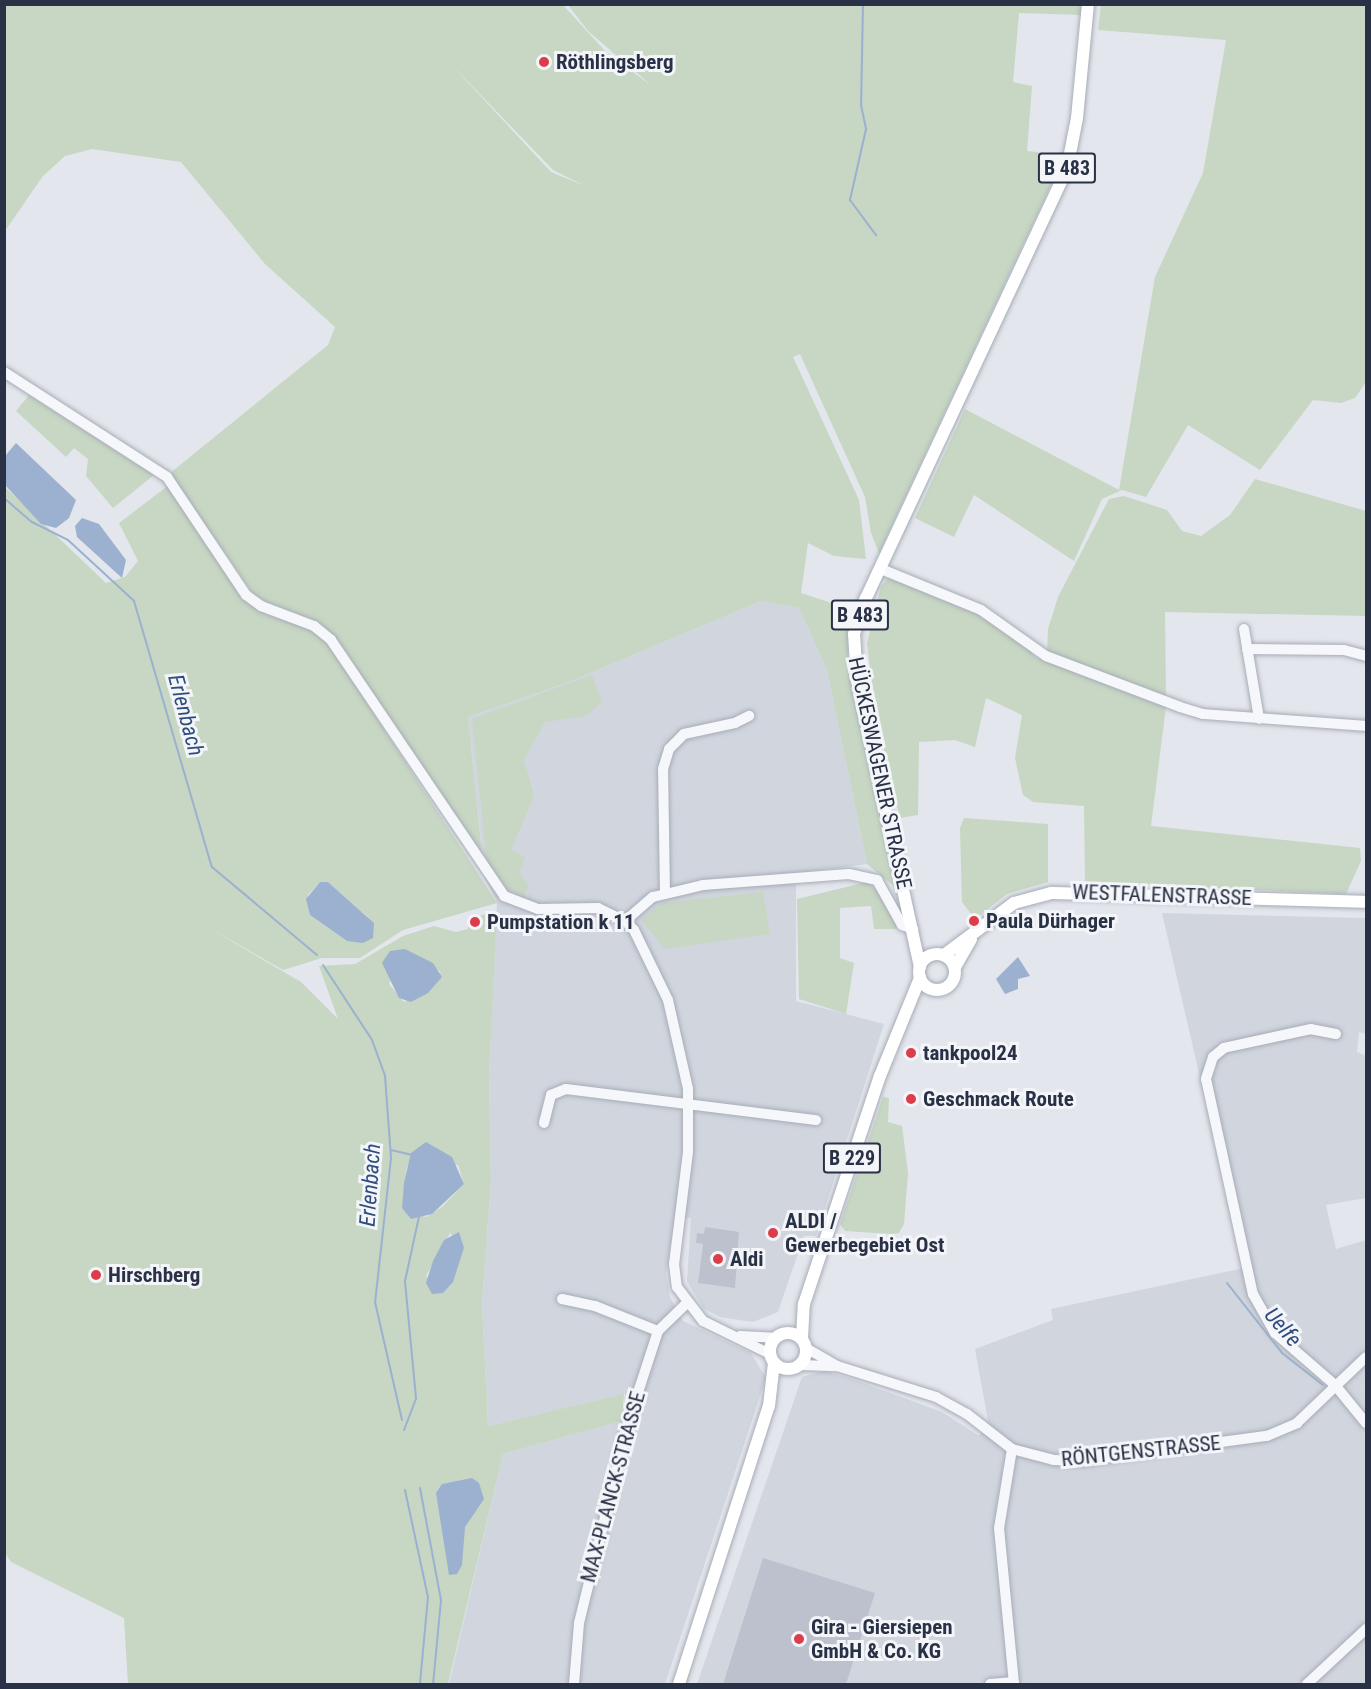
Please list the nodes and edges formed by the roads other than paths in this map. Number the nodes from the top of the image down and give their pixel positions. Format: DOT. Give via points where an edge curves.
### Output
graph roads {
  1 [pos="1088,4"];
  2 [pos="4,372"];
  3 [pos="881,568"];
  4 [pos="1244,629"];
  5 [pos="1247,649"];
  6 [pos="1366,656"];
  7 [pos="749,716"];
  8 [pos="1259,719"];
  9 [pos="1366,726"];
  10 [pos="665,893"];
  11 [pos="1366,902"];
  12 [pos="626,921"];
  13 [pos="914,932"];
  14 [pos="971,939"];
  15 [pos="938,955"];
  16 [pos="955,967"];
  17 [pos="920,973"];
  18 [pos="933,990"];
  19 [pos="908,1011"];
  20 [pos="1336,1034"];
  21 [pos="689,1105"];
  22 [pos="816,1120"];
  23 [pos="544,1123"];
  24 [pos="562,1299"];
  25 [pos="686,1304"];
  26 [pos="804,1304"];
  27 [pos="658,1331"];
  28 [pos="780,1335"];
  29 [pos="738,1336"];
  30 [pos="804,1343"];
  31 [pos="1366,1357"];
  32 [pos="772,1358"];
  33 [pos="837,1366"];
  34 [pos="796,1367"];
  35 [pos="1335,1385"];
  36 [pos="770,1406"];
  37 [pos="1366,1423"];
  38 [pos="1012,1449"];
  39 [pos="1366,1629"];
  40 [pos="1014,1683"];
  41 [pos="574,1684"];
  42 [pos="679,1684"];
  43 [pos="990,1684"];
  44 [pos="1307,1684"];
  1 -- 3 [label="main road, HÜCKESWAGENER STRASSE / B 483" via="1077,118 1067,169"];
  2 -- 12 [label="street" via="167,477 246,595 261,606 314,626 331,640 488,878 509,899 538,909 598,908"];
  3 -- 8 [label="street" via="981,610 1046,656 1193,711"];
  3 -- 13 [label="main road, HÜCKESWAGENER STRASSE / B 483" via="857,622 854,654"];
  4 -- 5 [label="street"];
  5 -- 6 [label="street" via="1344,651"];
  5 -- 8 [label="street"];
  7 -- 10 [label="street" via="735,723 684,734 669,748 663,769"];
  8 -- 9 [label="street"];
  10 -- 12 [label="street" via="642,904"];
  10 -- 13 [label="street" via="739,880 866,875 885,888 905,929"];
  11 -- 14 [label="main road, WESTFALENSTRASSE" via="1051,893 1014,903"];
  12 -- 21 [label="street" via="649,953 668,1000"];
  13 -- 15 [label="main road, HÜCKESWAGENER STRASSE / B 483"];
  13 -- 17 [label="main road, HÜCKESWAGENER STRASSE / B 483"];
  14 -- 15 [label="main road, WESTFALENSTRASSE"];
  14 -- 16 [label="main road, WESTFALENSTRASSE"];
  15 -- 16 [label="main road, HÜCKESWAGENER STRASSE"];
  15 -- 17 [label="main road, WESTFALENSTRASSE"];
  16 -- 18 [label="main road, WESTFALENSTRASSE" via="949,986"];
  17 -- 18 [label="main road"];
  17 -- 19 [label="main road, B 229"];
  18 -- 19 [label="main road, B 229"];
  19 -- 26 [label="main road, B 229" via="880,1076"];
  20 -- 35 [label="street" via="1311,1029 1224,1048 1213,1057 1206,1079 1253,1294 1275,1333"];
  21 -- 22 [label="street"];
  21 -- 23 [label="street" via="560,1089 548,1100"];
  21 -- 25 [label="street" via="674,1264 677,1287"];
  24 -- 27 [label="street" via="595,1306"];
  25 -- 27 [label="street, MAX-PLANCK-STRASSE"];
  25 -- 29 [label="street" via="707,1324"];
  26 -- 28 [label="main road, B 229"];
  26 -- 30 [label="main road, B 229"];
  27 -- 41 [label="street, MAX-PLANCK-STRASSE" via="600,1528 573,1662"];
  28 -- 29 [label="street"];
  28 -- 30 [label="main road"];
  28 -- 32 [label="main road"];
  29 -- 32 [label="street"];
  30 -- 33 [label="street, RÖNTGENSTRASSE"];
  30 -- 34 [label="main road"];
  31 -- 35 [label="street, RÖNTGENSTRASSE"];
  32 -- 34 [label="main road"];
  32 -- 36 [label="main road"];
  33 -- 34 [label="street, RÖNTGENSTRASSE"];
  33 -- 38 [label="street, RÖNTGENSTRASSE" via="936,1397 967,1414"];
  34 -- 36 [label="main road"];
  35 -- 37 [label="street"];
  35 -- 38 [label="street, RÖNTGENSTRASSE" via="1297,1423 1251,1439 1081,1461 1054,1460"];
  36 -- 42 [label="main road"];
  38 -- 40 [label="street" via="999,1528"];
  39 -- 44 [label="street"];
  40 -- 43 [label="street"];
}
